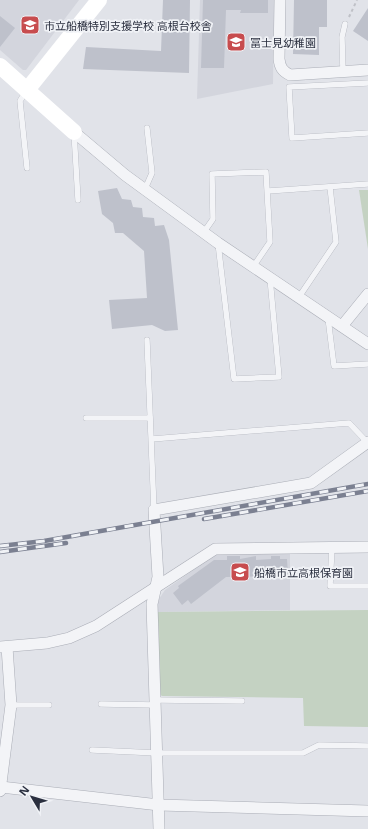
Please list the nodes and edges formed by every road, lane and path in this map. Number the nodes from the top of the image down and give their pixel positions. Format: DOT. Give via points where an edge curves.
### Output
graph roads {
  1 [pos="99,0"];
  2 [pos="280,0"];
  3 [pos="357,0"];
  4 [pos="345,24"];
  5 [pos="0,66"];
  6 [pos="368,70"];
  7 [pos="343,72"];
  8 [pos="368,83"];
  9 [pos="27,90"];
  10 [pos="147,128"];
  11 [pos="74,132"];
  12 [pos="368,133"];
  13 [pos="27,168"];
  14 [pos="368,184"];
  15 [pos="330,187"];
  16 [pos="145,190"];
  17 [pos="268,191"];
  18 [pos="78,200"];
  19 [pos="204,232"];
  20 [pos="218,243"];
  21 [pos="253,267"];
  22 [pos="270,278"];
  23 [pos="299,297"];
  24 [pos="367,298"];
  25 [pos="328,318"];
  26 [pos="342,326"];
  27 [pos="146,340"];
  28 [pos="368,344"];
  29 [pos="368,364"];
  30 [pos="86,418"];
  31 [pos="150,418"];
  32 [pos="152,439"];
  33 [pos="367,442"];
  34 [pos="154,510"];
  35 [pos="368,546"];
  36 [pos="332,547"];
  37 [pos="368,586"];
  38 [pos="155,589"];
  39 [pos="4,647"];
  40 [pos="242,701"];
  41 [pos="156,703"];
  42 [pos="11,704"];
  43 [pos="101,704"];
  44 [pos="50,705"];
  45 [pos="368,746"];
  46 [pos="92,750"];
  47 [pos="157,753"];
  48 [pos="0,789"];
  49 [pos="159,805"];
  50 [pos="368,811"];
  51 [pos="159,829"];
  1 -- 9 [label="street"];
  2 -- 7 [label="street" via="280,68 290,75"];
  3 -- 4 [label="path"];
  4 -- 7 [label="lane" via="342,37"];
  5 -- 9 [label="street"];
  6 -- 7 [label="street"];
  8 -- 12 [label="lane" via="289,88 292,138"];
  9 -- 11 [label="street"];
  9 -- 13 [label="lane" via="20,101"];
  10 -- 16 [label="lane" via="152,173"];
  11 -- 16 [label="street"];
  11 -- 18 [label="lane"];
  14 -- 15 [label="lane"];
  15 -- 17 [label="lane"];
  15 -- 23 [label="lane" via="336,242"];
  16 -- 19 [label="street"];
  17 -- 19 [label="lane" via="266,172 212,174 214,219"];
  17 -- 21 [label="lane" via="270,242"];
  19 -- 20 [label="street"];
  20 -- 21 [label="street"];
  20 -- 22 [label="lane" via="234,379 279,377"];
  21 -- 22 [label="street"];
  22 -- 23 [label="street"];
  23 -- 25 [label="street"];
  24 -- 26 [label="street"];
  25 -- 26 [label="street"];
  25 -- 29 [label="lane" via="334,366"];
  26 -- 28 [label="street"];
  27 -- 31 [label="lane"];
  30 -- 31 [label="lane"];
  31 -- 32 [label="lane"];
  32 -- 33 [label="lane" via="349,423"];
  32 -- 34 [label="lane"];
  33 -- 34 [label="street" via="311,483"];
  34 -- 38 [label="street" via="158,577"];
  35 -- 36 [label="street"];
  36 -- 37 [label="lane" via="330,586"];
  36 -- 38 [label="street" via="215,549"];
  38 -- 39 [label="street" via="96,626 69,638"];
  38 -- 41 [label="street" via="152,604"];
  39 -- 42 [label="street"];
  40 -- 41 [label="lane"];
  41 -- 43 [label="lane"];
  41 -- 47 [label="street"];
  42 -- 44 [label="lane"];
  42 -- 48 [label="street"];
  45 -- 47 [label="lane" via="319,746 303,753"];
  46 -- 47 [label="lane"];
  47 -- 49 [label="street"];
  48 -- 49 [label="street"];
  49 -- 50 [label="street"];
  49 -- 51 [label="street"];
}
